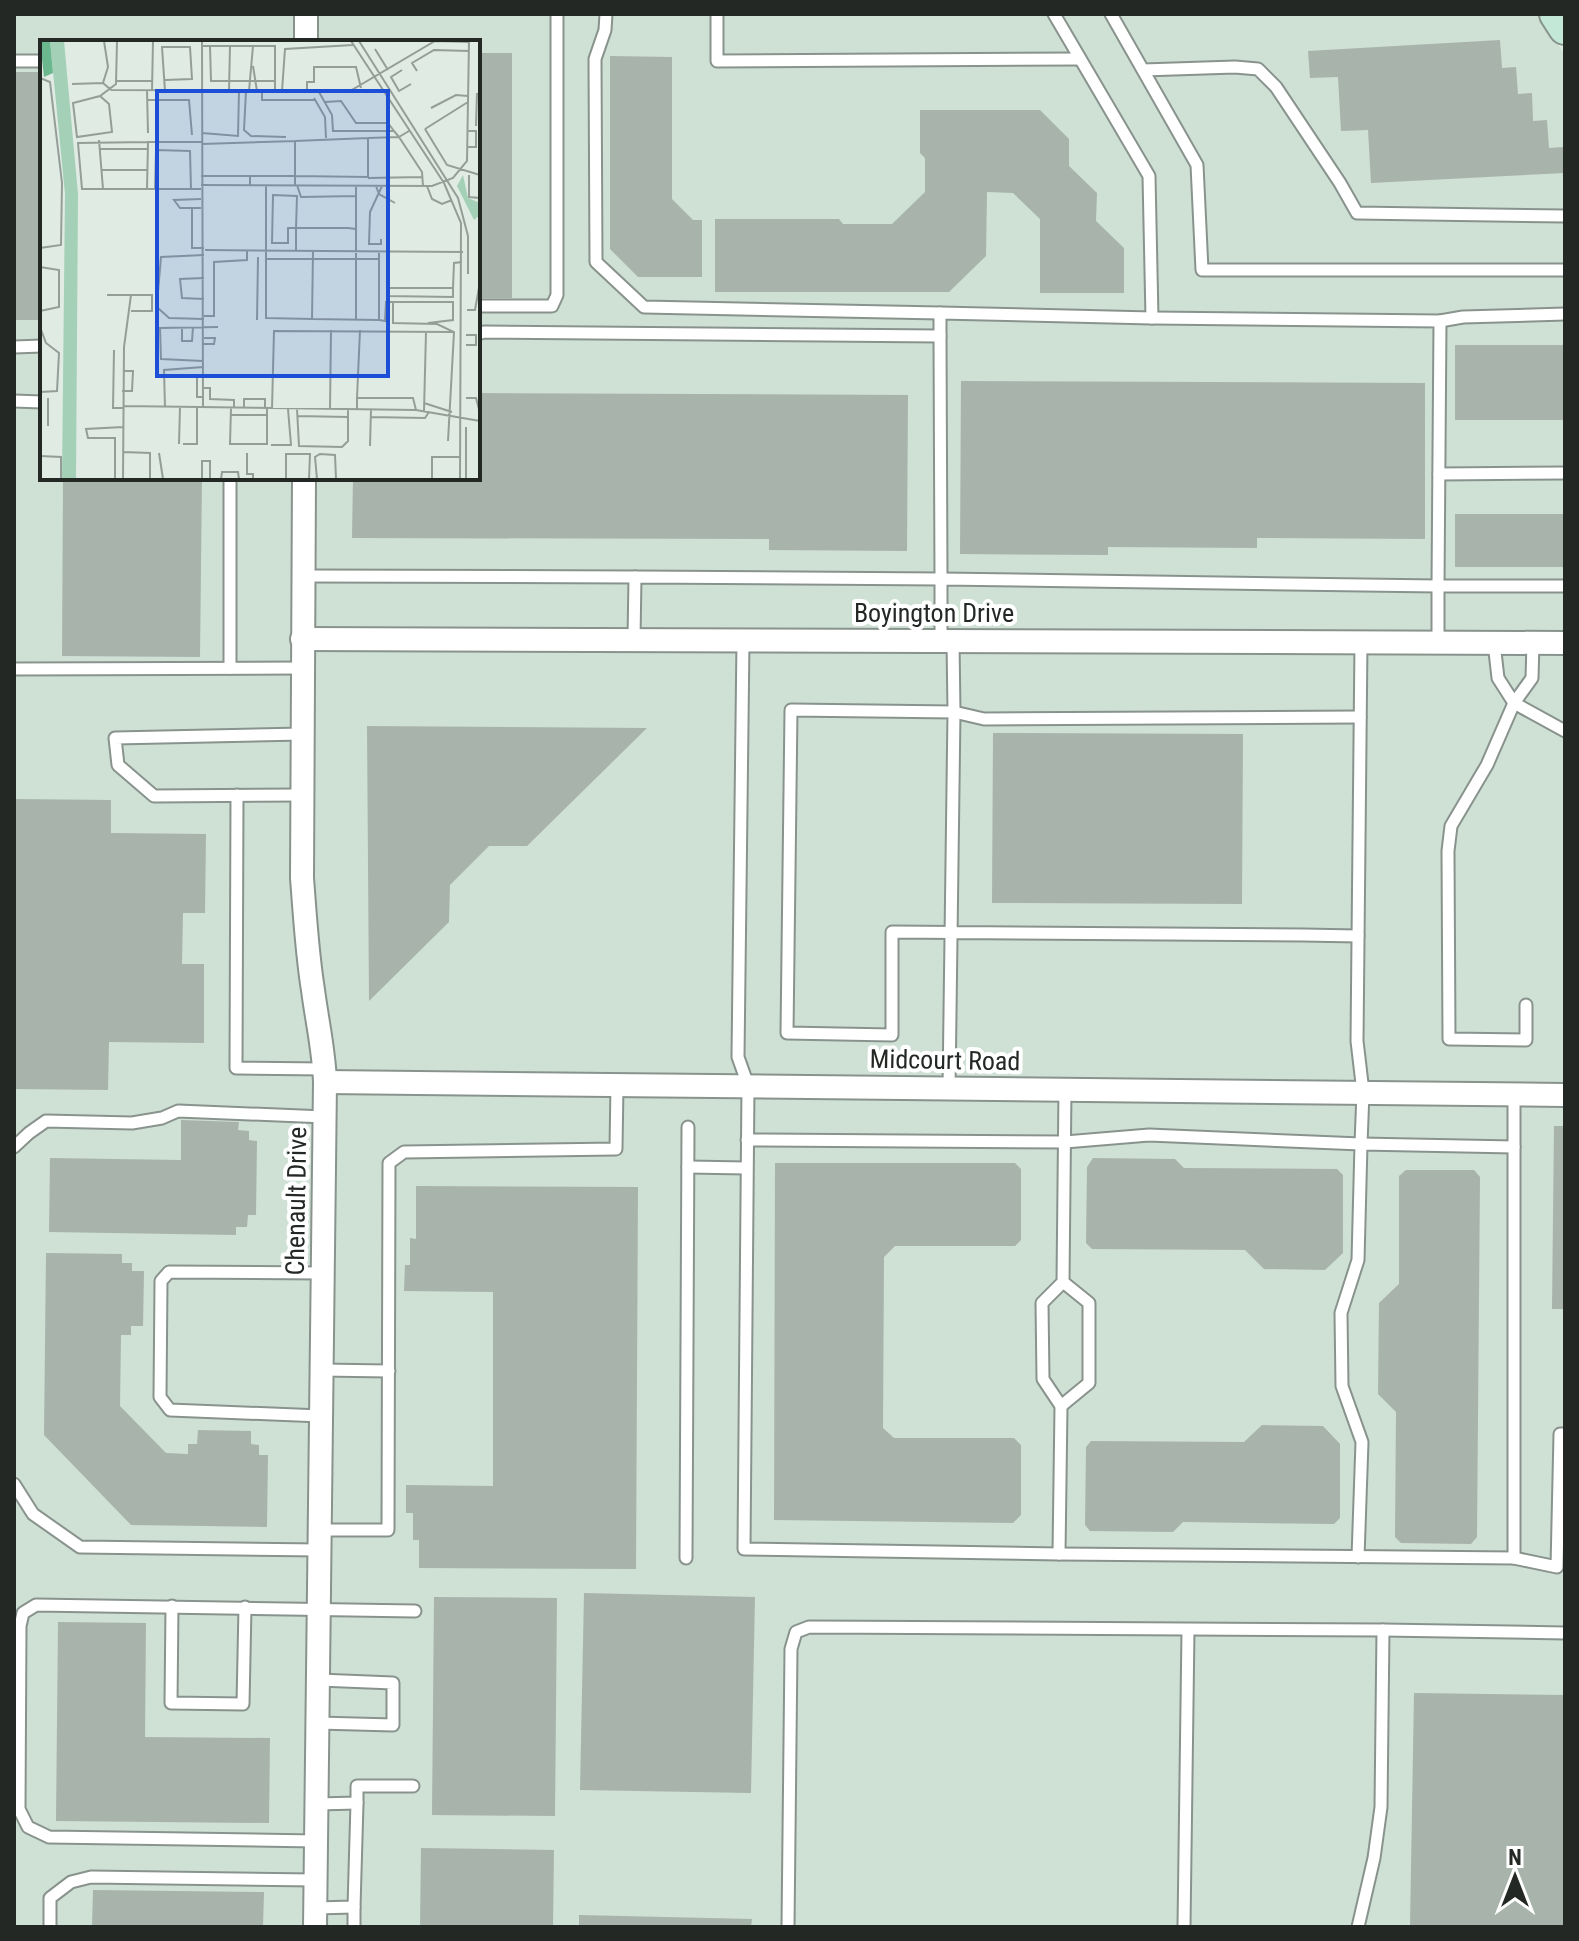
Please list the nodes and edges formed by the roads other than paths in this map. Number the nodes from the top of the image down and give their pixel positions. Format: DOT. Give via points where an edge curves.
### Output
graph roads {
  1 [pos="306,14"];
  2 [pos="557,14"];
  3 [pos="606,14"];
  4 [pos="717,14"];
  5 [pos="1054,14"];
  6 [pos="1111,14"];
  7 [pos="1556,14"];
  8 [pos="1565,28"];
  9 [pos="306,40"];
  10 [pos="1080,59"];
  11 [pos="14,61"];
  12 [pos="40,61"];
  13 [pos="1143,70"];
  14 [pos="1565,216"];
  15 [pos="1565,270"];
  16 [pos="480,306"];
  17 [pos="940,313"];
  18 [pos="1565,314"];
  19 [pos="1152,318"];
  20 [pos="1440,321"];
  21 [pos="480,333"];
  22 [pos="940,336"];
  23 [pos="40,346"];
  24 [pos="14,347"];
  25 [pos="14,401"];
  26 [pos="40,402"];
  27 [pos="1565,473"];
  28 [pos="1439,474"];
  29 [pos="230,480"];
  30 [pos="304,480"];
  31 [pos="302,576"];
  32 [pos="635,577"];
  33 [pos="941,579"];
  34 [pos="1438,586"];
  35 [pos="1565,586"];
  36 [pos="302,639"];
  37 [pos="634,639"];
  38 [pos="743,640"];
  39 [pos="947,641"];
  40 [pos="1361,642"];
  41 [pos="1438,642"];
  42 [pos="1494,643"];
  43 [pos="1533,643"];
  44 [pos="1565,643"];
  45 [pos="230,668"];
  46 [pos="303,668"];
  47 [pos="14,669"];
  48 [pos="1514,703"];
  49 [pos="954,712"];
  50 [pos="1360,717"];
  51 [pos="1565,731"];
  52 [pos="303,734"];
  53 [pos="237,795"];
  54 [pos="303,795"];
  55 [pos="951,933"];
  56 [pos="1358,936"];
  57 [pos="1526,1005"];
  58 [pos="325,1076"];
  59 [pos="617,1085"];
  60 [pos="748,1085"];
  61 [pos="949,1088"];
  62 [pos="1065,1089"];
  63 [pos="1363,1092"];
  64 [pos="1514,1094"];
  65 [pos="1565,1095"];
  66 [pos="325,1117"];
  67 [pos="688,1127"];
  68 [pos="747,1140"];
  69 [pos="1065,1142"];
  70 [pos="1361,1144"];
  71 [pos="14,1147"];
  72 [pos="1514,1147"];
  73 [pos="688,1167"];
  74 [pos="746,1168"];
  75 [pos="323,1273"];
  76 [pos="1063,1282"];
  77 [pos="321,1370"];
  78 [pos="389,1371"];
  79 [pos="1061,1406"];
  80 [pos="321,1416"];
  81 [pos="1565,1434"];
  82 [pos="14,1484"];
  83 [pos="320,1540"];
  84 [pos="1059,1554"];
  85 [pos="1358,1557"];
  86 [pos="686,1558"];
  87 [pos="1514,1558"];
  88 [pos="1561,1569"];
  89 [pos="172,1606"];
  90 [pos="245,1607"];
  91 [pos="319,1609"];
  92 [pos="415,1611"];
  93 [pos="1188,1630"];
  94 [pos="1383,1630"];
  95 [pos="1565,1633"];
  96 [pos="319,1680"];
  97 [pos="318,1723"];
  98 [pos="413,1786"];
  99 [pos="357,1803"];
  100 [pos="317,1804"];
  101 [pos="316,1841"];
  102 [pos="315,1880"];
  103 [pos="354,1907"];
  104 [pos="315,1917"];
  105 [pos="50,1927"];
  106 [pos="354,1927"];
  107 [pos="788,1927"];
  108 [pos="1184,1927"];
  109 [pos="1358,1927"];
  1 -- 9 [label="street"];
  2 -- 16 [label="lane" via="557,295 552,306"];
  3 -- 17 [label="lane" via="595,59 596,262 644,307"];
  4 -- 10 [label="lane" via="717,61"];
  5 -- 10 [label="lane"];
  6 -- 13 [label="lane"];
  7 -- 8 [label="main road"];
  10 -- 19 [label="lane" via="1149,176"];
  11 -- 12 [label="lane"];
  13 -- 14 [label="lane" via="1258,69 1276,87 1357,213"];
  13 -- 15 [label="lane" via="1197,165 1202,270"];
  17 -- 19 [label="lane"];
  17 -- 22 [label="lane"];
  18 -- 20 [label="lane"];
  19 -- 20 [label="lane"];
  20 -- 28 [label="lane"];
  21 -- 22 [label="lane"];
  22 -- 33 [label="lane"];
  23 -- 24 [label="lane"];
  25 -- 26 [label="lane"];
  27 -- 28 [label="lane"];
  28 -- 34 [label="lane"];
  29 -- 45 [label="lane"];
  30 -- 31 [label="street, Chenault Drive"];
  31 -- 32 [label="lane"];
  31 -- 36 [label="street, Chenault Drive"];
  32 -- 33 [label="lane"];
  32 -- 37 [label="lane"];
  33 -- 34 [label="lane"];
  33 -- 39 [label="lane"];
  34 -- 35 [label="lane"];
  34 -- 41 [label="lane"];
  36 -- 37 [label="street, Boyington Drive"];
  36 -- 46 [label="street, Chenault Drive"];
  37 -- 38 [label="street, Boyington Drive"];
  38 -- 39 [label="street, Boyington Drive"];
  38 -- 60 [label="lane" via="738,1057"];
  39 -- 40 [label="street, Boyington Drive"];
  39 -- 49 [label="lane"];
  40 -- 41 [label="street, Boyington Drive"];
  40 -- 50 [label="lane"];
  41 -- 42 [label="street, Boyington Drive"];
  42 -- 43 [label="street, Boyington Drive"];
  42 -- 48 [label="lane" via="1498,678"];
  43 -- 44 [label="street, Boyington Drive"];
  43 -- 48 [label="lane" via="1532,678"];
  45 -- 46 [label="lane"];
  45 -- 47 [label="lane"];
  46 -- 52 [label="street, Chenault Drive"];
  48 -- 51 [label="lane"];
  48 -- 57 [label="lane" via="1487,765 1451,826 1449,1039 1526,1040"];
  49 -- 50 [label="lane" via="984,719"];
  49 -- 55 [label="lane"];
  49 -- 55 [label="lane" via="791,710 787,1033 892,1035 892,932"];
  50 -- 56 [label="lane"];
  52 -- 53 [label="lane" via="115,738 118,765 154,796"];
  52 -- 54 [label="street, Chenault Drive"];
  53 -- 54 [label="lane"];
  53 -- 58 [label="lane" via="236,1068"];
  54 -- 58 [label="street, Chenault Drive" via="306,933"];
  55 -- 56 [label="lane"];
  55 -- 61 [label="lane"];
  56 -- 63 [label="lane" via="1357,1041"];
  58 -- 59 [label="street, Midcourt Road"];
  58 -- 66 [label="street, Chenault Drive"];
  59 -- 60 [label="street, Midcourt Road"];
  59 -- 78 [label="lane" via="616,1149 404,1152 389,1163"];
  60 -- 61 [label="street, Midcourt Road"];
  60 -- 68 [label="lane"];
  61 -- 62 [label="street, Midcourt Road"];
  62 -- 63 [label="street, Midcourt Road"];
  62 -- 69 [label="lane"];
  63 -- 64 [label="street, Midcourt Road"];
  63 -- 70 [label="lane"];
  64 -- 65 [label="street, Midcourt Road"];
  64 -- 72 [label="lane"];
  66 -- 71 [label="lane" via="178,1111 132,1123 46,1121"];
  66 -- 75 [label="street, Chenault Drive"];
  67 -- 73 [label="lane"];
  68 -- 69 [label="lane"];
  68 -- 74 [label="lane"];
  69 -- 70 [label="lane" via="1149,1135"];
  69 -- 76 [label="lane"];
  70 -- 72 [label="lane"];
  70 -- 85 [label="lane" via="1358,1260 1341,1313 1342,1386 1362,1442"];
  72 -- 87 [label="lane"];
  73 -- 74 [label="lane"];
  73 -- 86 [label="lane"];
  74 -- 84 [label="lane" via="744,1549"];
  75 -- 77 [label="street, Chenault Drive"];
  75 -- 80 [label="lane" via="169,1272 161,1281 160,1397 170,1410"];
  76 -- 79 [label="lane" via="1042,1303 1043,1379"];
  76 -- 79 [label="lane" via="1089,1303 1089,1383"];
  77 -- 78 [label="lane"];
  77 -- 80 [label="street, Chenault Drive"];
  78 -- 83 [label="lane" via="388,1530"];
  79 -- 84 [label="lane"];
  80 -- 83 [label="street, Chenault Drive"];
  81 -- 88 [label="lane" via="1560,1434"];
  82 -- 83 [label="lane" via="33,1514 80,1547"];
  83 -- 91 [label="street, Chenault Drive"];
  84 -- 85 [label="lane"];
  85 -- 87 [label="lane"];
  87 -- 88 [label="lane"];
  89 -- 90 [label="lane"];
  89 -- 90 [label="lane" via="171,1703 243,1704"];
  89 -- 101 [label="lane" via="36,1605 23,1613 19,1809 28,1827 49,1837"];
  90 -- 91 [label="lane"];
  91 -- 92 [label="lane"];
  91 -- 96 [label="street, Chenault Drive"];
  93 -- 94 [label="lane"];
  93 -- 107 [label="lane" via="809,1627 796,1632 791,1649"];
  93 -- 108 [label="lane"];
  94 -- 95 [label="lane"];
  94 -- 109 [label="lane" via="1381,1807"];
  96 -- 97 [label="street, Chenault Drive"];
  96 -- 97 [label="lane" via="393,1683 393,1725"];
  97 -- 100 [label="street, Chenault Drive"];
  98 -- 99 [label="lane" via="357,1786"];
  99 -- 100 [label="lane"];
  99 -- 103 [label="lane"];
  100 -- 101 [label="street, Chenault Drive"];
  101 -- 102 [label="street, Chenault Drive"];
  102 -- 104 [label="street, Chenault Drive"];
  102 -- 105 [label="lane" via="91,1877 71,1882 50,1898"];
  103 -- 104 [label="lane"];
  103 -- 106 [label="lane"];
}
